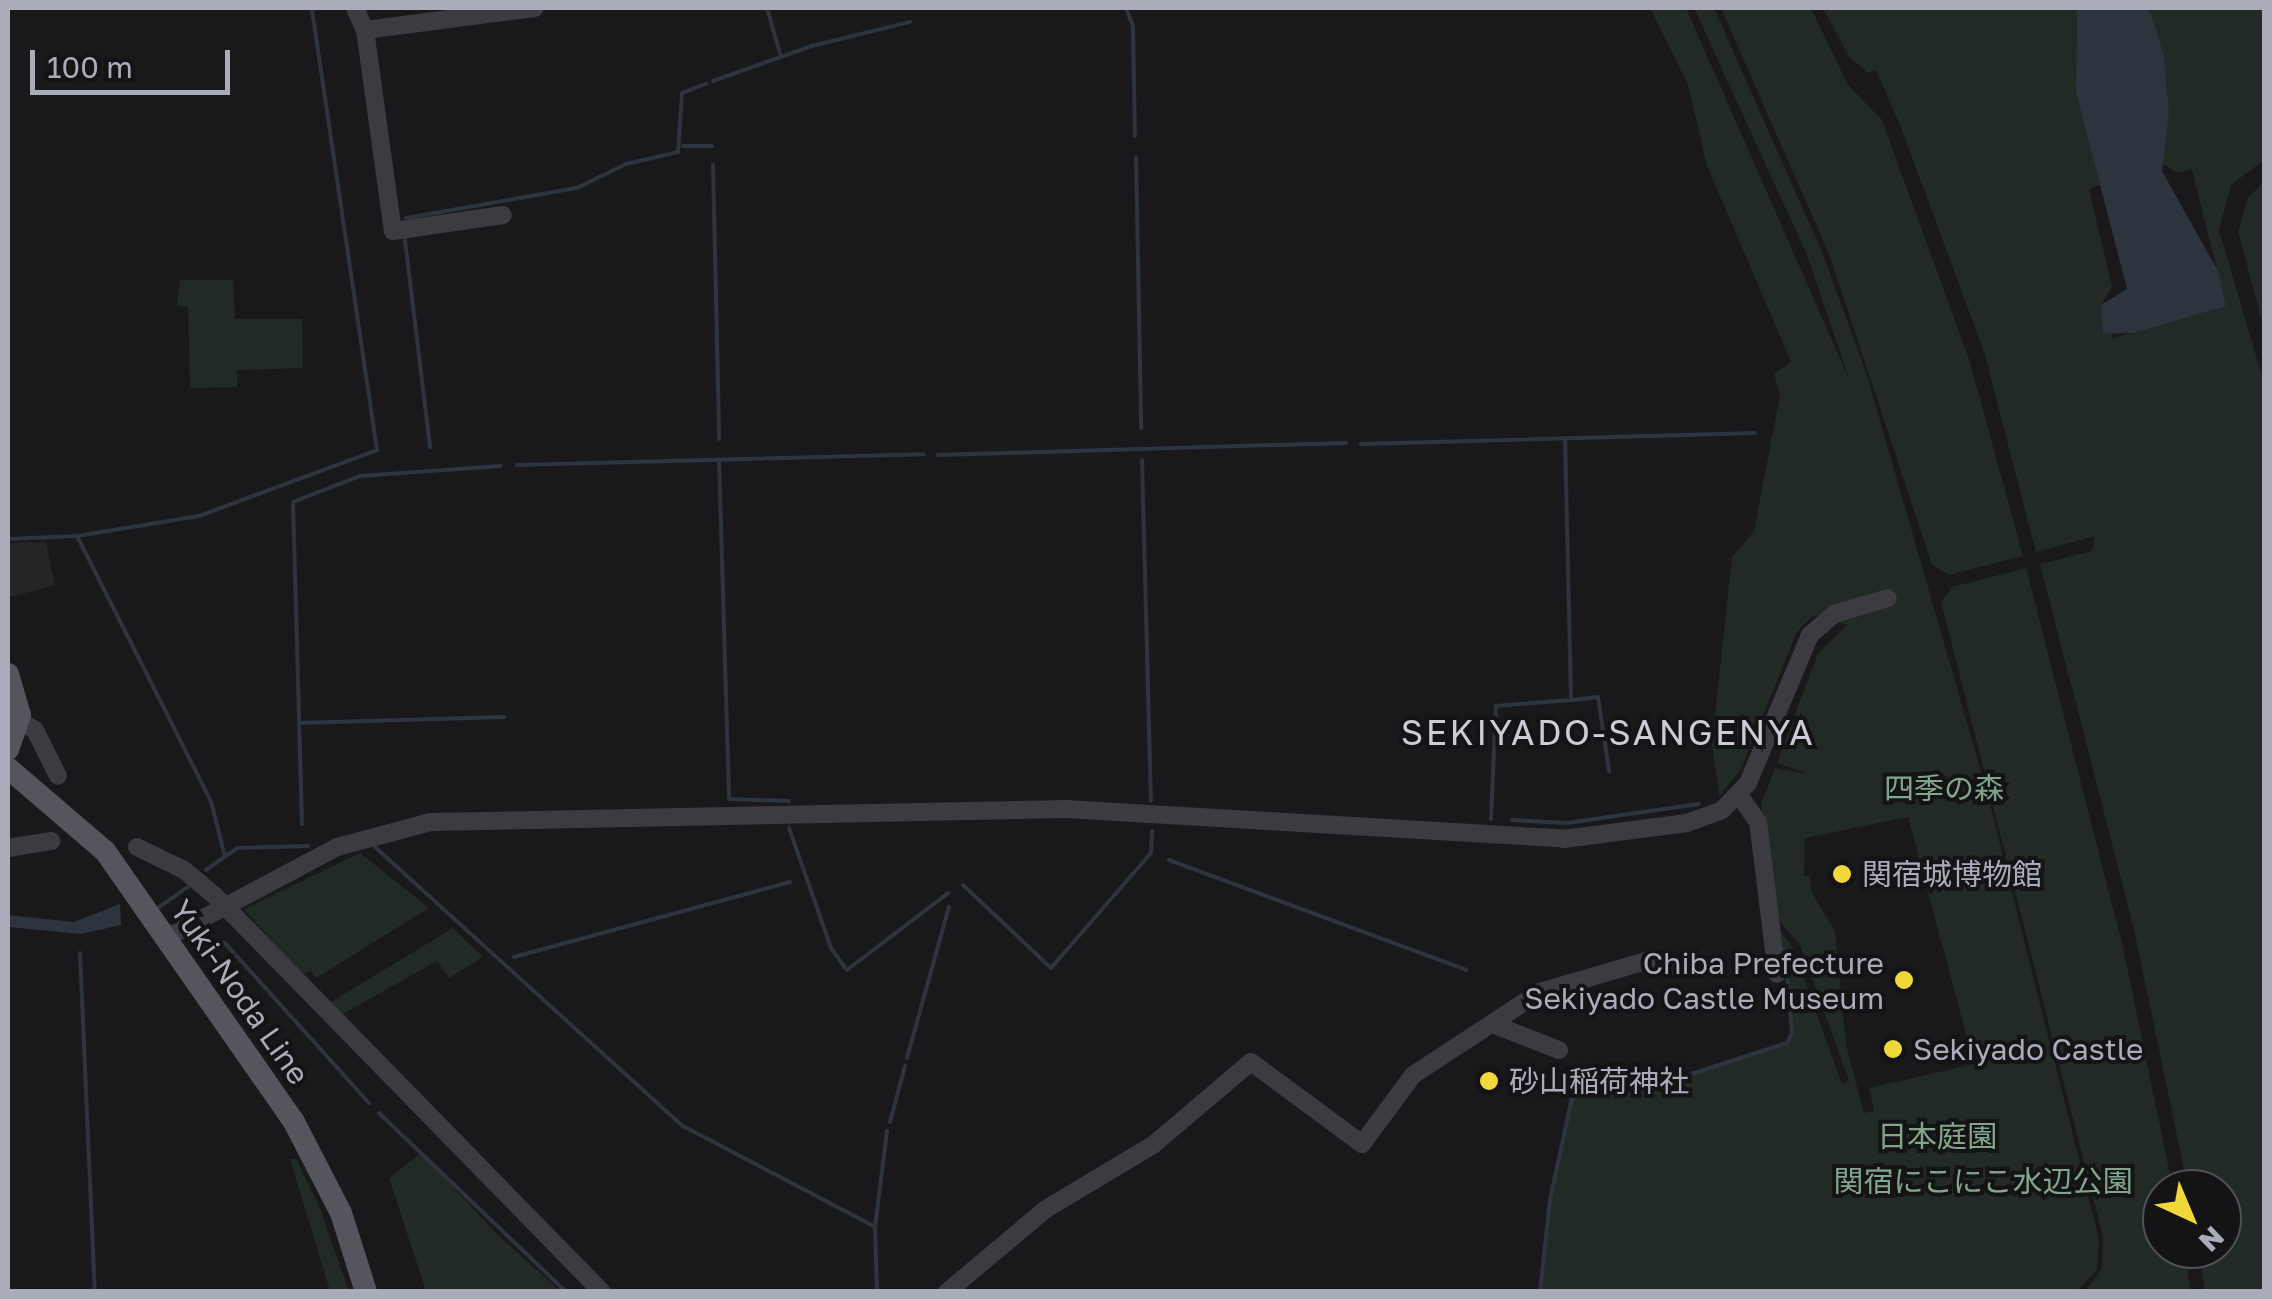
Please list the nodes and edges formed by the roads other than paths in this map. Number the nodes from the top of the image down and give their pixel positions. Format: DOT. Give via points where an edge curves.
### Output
graph roads {
  1 [pos="355,8"];
  2 [pos="535,8"];
  3 [pos="365,30"];
  4 [pos="503,215"];
  5 [pos="1888,598"];
  6 [pos="8,674"];
  7 [pos="19,722"];
  8 [pos="8,749"];
  9 [pos="8,768"];
  10 [pos="58,776"];
  11 [pos="1738,796"];
  12 [pos="51,840"];
  13 [pos="138,847"];
  14 [pos="8,848"];
  15 [pos="224,905"];
  16 [pos="166,938"];
  17 [pos="1679,968"];
  18 [pos="1778,974"];
  19 [pos="1492,1024"];
  20 [pos="1560,1050"];
  21 [pos="366,1292"];
  22 [pos="602,1292"];
  23 [pos="947,1292"];
  1 -- 3 [label="street"];
  2 -- 3 [label="street"];
  3 -- 4 [label="street" via="393,231"];
  5 -- 11 [label="street" via="1834,614 1810,636"];
  6 -- 7 [label="main road"];
  7 -- 8 [label="main road"];
  7 -- 10 [label="street" via="35,730"];
  9 -- 16 [label="main road, Yuki-Noda Line" via="95,839"];
  11 -- 15 [label="street" via="1687,823 1564,839 1066,810 431,822 337,847"];
  11 -- 18 [label="street" via="1758,822"];
  12 -- 14 [label="street"];
  13 -- 15 [label="street" via="184,870"];
  15 -- 16 [label="street"];
  15 -- 22 [label="street"];
  16 -- 21 [label="main road, Yuki-Noda Line" via="309,1147 345,1224"];
  17 -- 19 [label="street" via="1653,959 1587,976 1540,992"];
  19 -- 20 [label="street"];
  19 -- 23 [label="street" via="1414,1075 1362,1144 1251,1062 1153,1145 1046,1210"];
}
